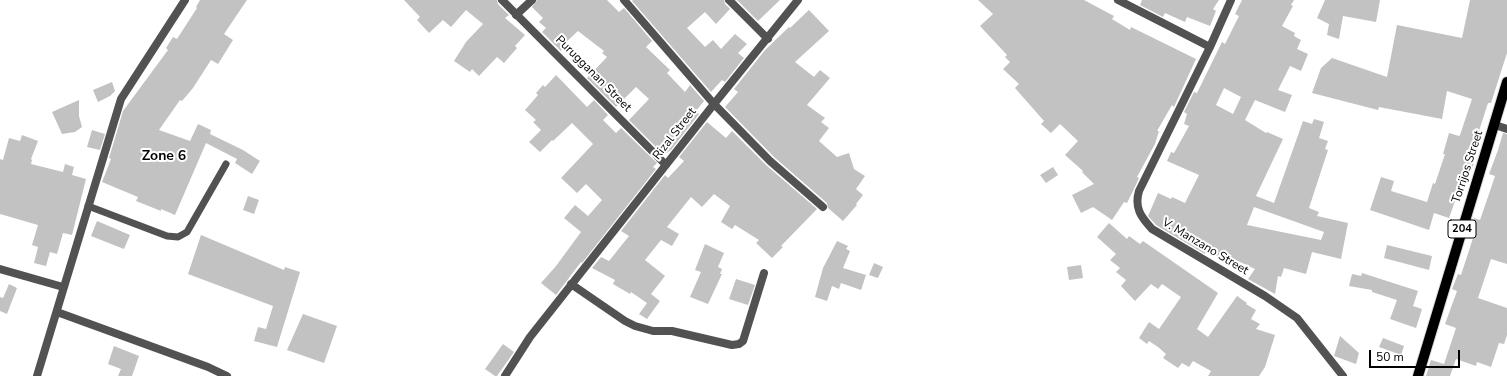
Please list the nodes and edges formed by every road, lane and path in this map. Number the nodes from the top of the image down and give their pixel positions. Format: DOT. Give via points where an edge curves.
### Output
graph roads {
  1 [pos="185,0"];
  2 [pos="502,0"];
  3 [pos="532,0"];
  4 [pos="624,0"];
  5 [pos="729,0"];
  6 [pos="798,0"];
  7 [pos="1118,0"];
  8 [pos="1231,0"];
  9 [pos="516,15"];
  10 [pos="768,39"];
  11 [pos="1210,47"];
  12 [pos="1507,82"];
  13 [pos="714,104"];
  14 [pos="1494,125"];
  15 [pos="1507,129"];
  16 [pos="226,164"];
  17 [pos="666,165"];
  18 [pos="88,206"];
  19 [pos="823,207"];
  20 [pos="0,269"];
  21 [pos="764,273"];
  22 [pos="571,284"];
  23 [pos="63,287"];
  24 [pos="57,312"];
  25 [pos="37,376"];
  26 [pos="227,376"];
  27 [pos="505,376"];
  28 [pos="1343,376"];
  29 [pos="1418,376"];
  1 -- 18 [label="street" via="121,99"];
  2 -- 9 [label="street, Purugganan Street"];
  3 -- 9 [label="street"];
  4 -- 13 [label="street"];
  5 -- 10 [label="street"];
  6 -- 10 [label="street, Rizal Street"];
  7 -- 11 [label="street"];
  8 -- 11 [label="street, V. Manzano Street"];
  9 -- 17 [label="street, Purugganan Street"];
  10 -- 13 [label="street, Rizal Street"];
  11 -- 28 [label="street, V. Manzano Street" via="1139,191 1137,202 1140,213 1152,229 1162,236 1265,296 1297,318"];
  12 -- 14 [label="main road, Torrijos Street / 204"];
  13 -- 17 [label="street, Rizal Street"];
  13 -- 19 [label="street" via="770,162"];
  14 -- 15 [label="street"];
  14 -- 29 [label="main road, Torrijos Street / 204"];
  16 -- 18 [label="lane" via="187,232 178,237 167,236"];
  17 -- 22 [label="street, Rizal Street"];
  18 -- 23 [label="street"];
  20 -- 23 [label="street"];
  21 -- 22 [label="street" via="743,341 732,345 672,331 653,331 635,326"];
  22 -- 27 [label="street, Rizal Street" via="530,337"];
  23 -- 24 [label="street"];
  24 -- 25 [label="street"];
  24 -- 26 [label="street"];
}
